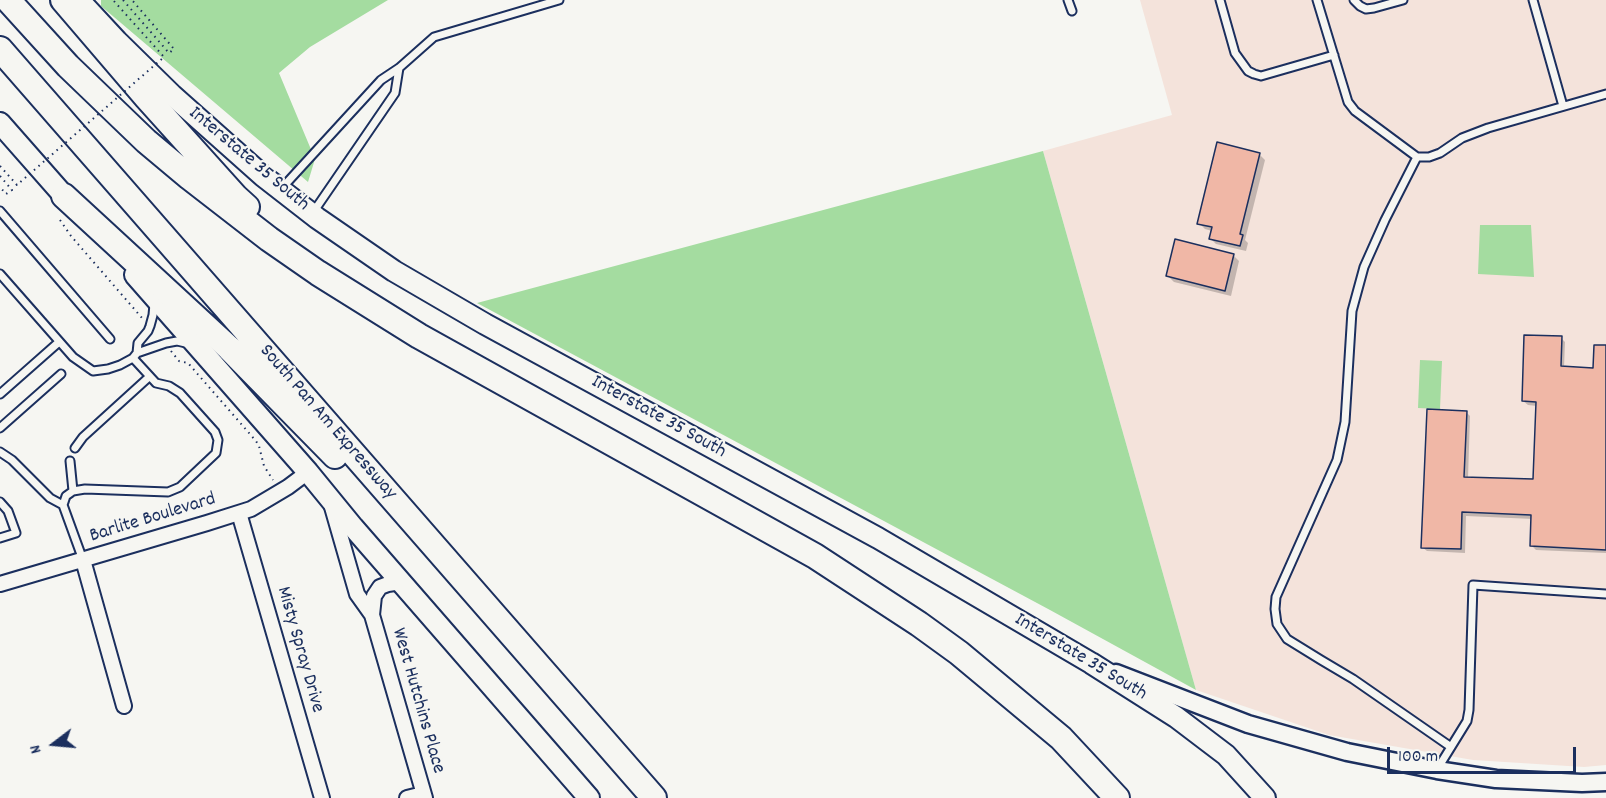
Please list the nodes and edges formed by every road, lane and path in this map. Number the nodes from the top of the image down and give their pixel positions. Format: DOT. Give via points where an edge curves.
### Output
graph roads {
  1 [pos="8,0"];
  2 [pos="63,0"];
  3 [pos="79,0"];
  4 [pos="113,0"];
  5 [pos="123,0"];
  6 [pos="132,0"];
  7 [pos="559,0"];
  8 [pos="1068,0"];
  9 [pos="1220,0"];
  10 [pos="1317,0"];
  11 [pos="1354,0"];
  12 [pos="1403,0"];
  13 [pos="1533,0"];
  14 [pos="1072,11"];
  15 [pos="0,49"];
  16 [pos="1334,55"];
  17 [pos="399,68"];
  18 [pos="1606,94"];
  19 [pos="1563,106"];
  20 [pos="0,123"];
  21 [pos="1417,157"];
  22 [pos="0,166"];
  23 [pos="0,176"];
  24 [pos="0,187"];
  25 [pos="280,189"];
  26 [pos="64,196"];
  27 [pos="0,211"];
  28 [pos="312,214"];
  29 [pos="60,220"];
  30 [pos="0,274"];
  31 [pos="338,285"];
  32 [pos="154,296"];
  33 [pos="145,321"];
  34 [pos="110,339"];
  35 [pos="58,342"];
  36 [pos="199,347"];
  37 [pos="169,348"];
  38 [pos="135,356"];
  39 [pos="61,374"];
  40 [pos="149,376"];
  41 [pos="0,394"];
  42 [pos="0,428"];
  43 [pos="75,448"];
  44 [pos="0,452"];
  45 [pos="70,461"];
  46 [pos="308,472"];
  47 [pos="276,485"];
  48 [pos="73,491"];
  49 [pos="331,500"];
  50 [pos="0,502"];
  51 [pos="63,505"];
  52 [pos="239,513"];
  53 [pos="0,538"];
  54 [pos="441,554"];
  55 [pos="83,560"];
  56 [pos="401,582"];
  57 [pos="0,584"];
  58 [pos="1606,594"];
  59 [pos="372,615"];
  60 [pos="1090,663"];
  61 [pos="124,706"];
  62 [pos="1451,747"];
  63 [pos="1437,770"];
  64 [pos="1606,782"];
  65 [pos="424,796"];
  66 [pos="322,798"];
  67 [pos="407,798"];
  68 [pos="589,798"];
  69 [pos="654,798"];
  70 [pos="1117,798"];
  71 [pos="1264,798"];
  1 -- 31 [label="highway" via="68,66 146,141 232,212"];
  2 -- 31 [label="highway" via="236,197"];
  3 -- 25 [label="main road, Interstate 35 South" via="172,95"];
  4 -- 22 [label="path, bridge" via="164,57 17,185"];
  5 -- 6 [label="path" via="169,53 174,49"];
  7 -- 17 [label="lane" via="434,37"];
  8 -- 14 [label="lane"];
  9 -- 16 [label="lane" via="1235,53 1254,74 1261,76"];
  10 -- 16 [label="lane"];
  11 -- 12 [label="lane" via="1366,9"];
  13 -- 19 [label="lane"];
  15 -- 54 [label="highway, South Pan Am Expressway"];
  16 -- 21 [label="lane" via="1347,102"];
  17 -- 25 [label="lane" via="381,80"];
  17 -- 28 [label="lane" via="395,93"];
  18 -- 19 [label="lane"];
  19 -- 21 [label="lane" via="1488,128 1462,138 1440,153"];
  20 -- 26 [label="main road"];
  21 -- 62 [label="lane" via="1364,267 1352,311 1344,422 1337,460 1276,597 1275,609 1277,624 1287,639"];
  23 -- 24 [label="path" via="12,190 6,194"];
  25 -- 28 [label="main road, Interstate 35 South"];
  26 -- 32 [label="main road"];
  26 -- 54 [label="highway" via="229,348 373,495"];
  27 -- 34 [label="lane"];
  28 -- 60 [label="main road, Interstate 35 South" via="394,271 475,318 878,538"];
  29 -- 33 [label="path"];
  30 -- 35 [label="lane"];
  31 -- 70 [label="highway" via="419,336 815,556 920,624 1061,738"];
  32 -- 36 [label="main road"];
  32 -- 38 [label="lane" via="148,331 138,343"];
  35 -- 38 [label="lane" via="93,371 120,365"];
  35 -- 41 [label="lane"];
  36 -- 38 [label="lane" via="177,341"];
  36 -- 46 [label="main road"];
  37 -- 47 [label="path" via="179,361 188,363 256,441 264,466"];
  38 -- 40 [label="lane"];
  39 -- 42 [label="lane"];
  40 -- 43 [label="lane"];
  40 -- 48 [label="lane" via="180,393 215,432 216,453 180,487 168,492"];
  44 -- 51 [label="lane" via="50,498"];
  45 -- 48 [label="lane"];
  46 -- 49 [label="main road"];
  46 -- 52 [label="street, Barlite Boulevard"];
  48 -- 51 [label="lane"];
  49 -- 56 [label="main road"];
  49 -- 59 [label="street, West Hutchins Place" via="357,594"];
  50 -- 53 [label="lane" via="16,533"];
  51 -- 55 [label="lane"];
  52 -- 55 [label="street, Barlite Boulevard"];
  52 -- 66 [label="street, Misty Spray Drive"];
  54 -- 69 [label="highway, South Pan Am Expressway"];
  55 -- 57 [label="street, Barlite Boulevard"];
  55 -- 61 [label="street"];
  56 -- 59 [label="street, West Hutchins Place" via="380,587 374,596"];
  56 -- 68 [label="main road"];
  58 -- 62 [label="lane" via="1473,585 1469,711"];
  59 -- 65 [label="street, West Hutchins Place"];
  60 -- 63 [label="street" via="1248,724 1347,752"];
  60 -- 71 [label="main road, Interstate 35 South" via="1176,717 1226,755"];
  62 -- 63 [label="lane"];
  63 -- 64 [label="street" via="1496,779"];
  65 -- 67 [label="street"];
}
